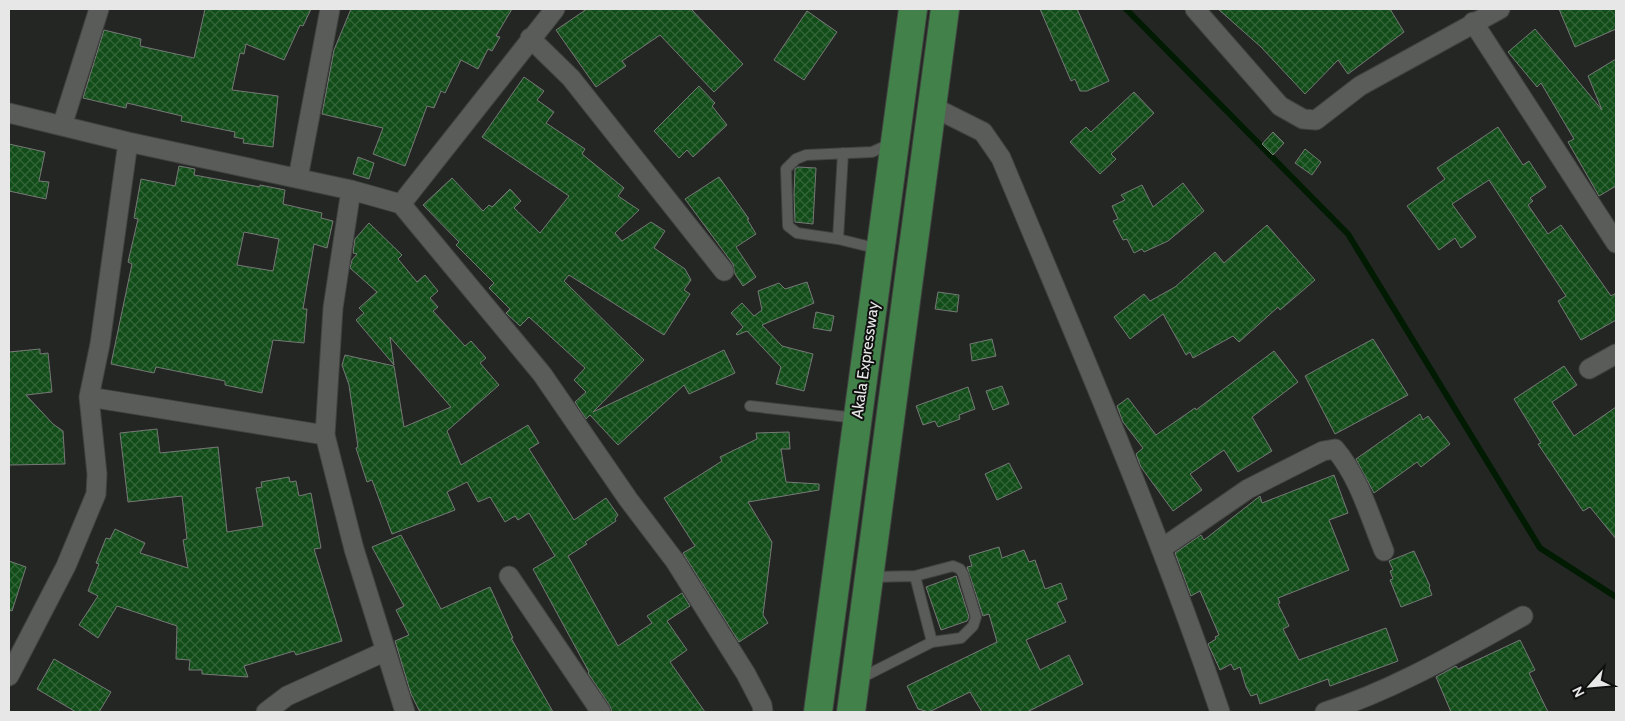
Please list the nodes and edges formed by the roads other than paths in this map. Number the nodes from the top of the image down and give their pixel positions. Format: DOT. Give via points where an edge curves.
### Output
graph roads {
  1 [pos="99,9"];
  2 [pos="330,9"];
  3 [pos="555,9"];
  4 [pos="913,9"];
  5 [pos="945,9"];
  6 [pos="1195,9"];
  7 [pos="1500,9"];
  8 [pos="1473,22"];
  9 [pos="530,38"];
  10 [pos="931,106"];
  11 [pos="9,113"];
  12 [pos="62,126"];
  13 [pos="895,141"];
  14 [pos="128,142"];
  15 [pos="843,153"];
  16 [pos="298,178"];
  17 [pos="352,190"];
  18 [pos="401,204"];
  19 [pos="1613,231"];
  20 [pos="838,239"];
  21 [pos="880,249"];
  22 [pos="912,254"];
  23 [pos="724,271"];
  24 [pos="1616,354"];
  25 [pos="1589,369"];
  26 [pos="89,397"];
  27 [pos="750,406"];
  28 [pos="857,418"];
  29 [pos="325,435"];
  30 [pos="1161,549"];
  31 [pos="1384,551"];
  32 [pos="509,576"];
  33 [pos="915,576"];
  34 [pos="869,577"];
  35 [pos="1523,616"];
  36 [pos="932,642"];
  37 [pos="386,651"];
  38 [pos="823,672"];
  39 [pos="9,676"];
  40 [pos="856,680"];
  41 [pos="266,712"];
  42 [pos="405,712"];
  43 [pos="601,712"];
  44 [pos="763,712"];
  45 [pos="818,712"];
  46 [pos="851,712"];
  47 [pos="1220,712"];
  48 [pos="1325,712"];
  1 -- 12 [label="street"];
  2 -- 16 [label="street"];
  3 -- 9 [label="street"];
  4 -- 13 [label="main road, Akala Expressway"];
  5 -- 10 [label="main road, Akala Expressway"];
  6 -- 8 [label="street" via="1280,106 1303,119 1316,120 1360,86"];
  7 -- 8 [label="street"];
  8 -- 19 [label="street"];
  9 -- 18 [label="street"];
  9 -- 23 [label="street" via="571,78"];
  10 -- 22 [label="main road, Akala Expressway"];
  10 -- 30 [label="street" via="983,132 1001,158"];
  11 -- 12 [label="street"];
  12 -- 14 [label="street"];
  13 -- 15 [label="lane" via="872,152"];
  13 -- 21 [label="main road, Akala Expressway"];
  14 -- 16 [label="street"];
  14 -- 26 [label="street" via="100,344"];
  15 -- 20 [label="lane"];
  15 -- 20 [label="lane" via="806,155 796,158 786,169 788,226 798,233"];
  16 -- 17 [label="street"];
  17 -- 18 [label="street"];
  17 -- 29 [label="street" via="333,308"];
  18 -- 44 [label="street" via="542,374 675,561 746,674"];
  20 -- 21 [label="lane"];
  21 -- 22 [label="main road"];
  21 -- 28 [label="main road, Akala Expressway"];
  22 -- 34 [label="main road, Akala Expressway"];
  24 -- 25 [label="street"];
  26 -- 29 [label="street"];
  26 -- 39 [label="street" via="96,494 66,566"];
  27 -- 28 [label="lane"];
  28 -- 38 [label="main road, Akala Expressway"];
  29 -- 37 [label="street" via="354,548"];
  30 -- 31 [label="street" via="1248,489 1323,451 1335,449 1353,476"];
  30 -- 47 [label="street"];
  32 -- 43 [label="street"];
  33 -- 34 [label="lane"];
  33 -- 36 [label="lane"];
  33 -- 36 [label="lane" via="953,566 960,569 976,618 961,638"];
  34 -- 40 [label="main road, Akala Expressway"];
  35 -- 48 [label="street" via="1416,676 1367,699"];
  36 -- 40 [label="lane"];
  37 -- 41 [label="street" via="287,696"];
  37 -- 42 [label="street"];
  38 -- 40 [label="main road"];
  38 -- 45 [label="main road, Akala Expressway"];
  40 -- 46 [label="main road, Akala Expressway"];
}
